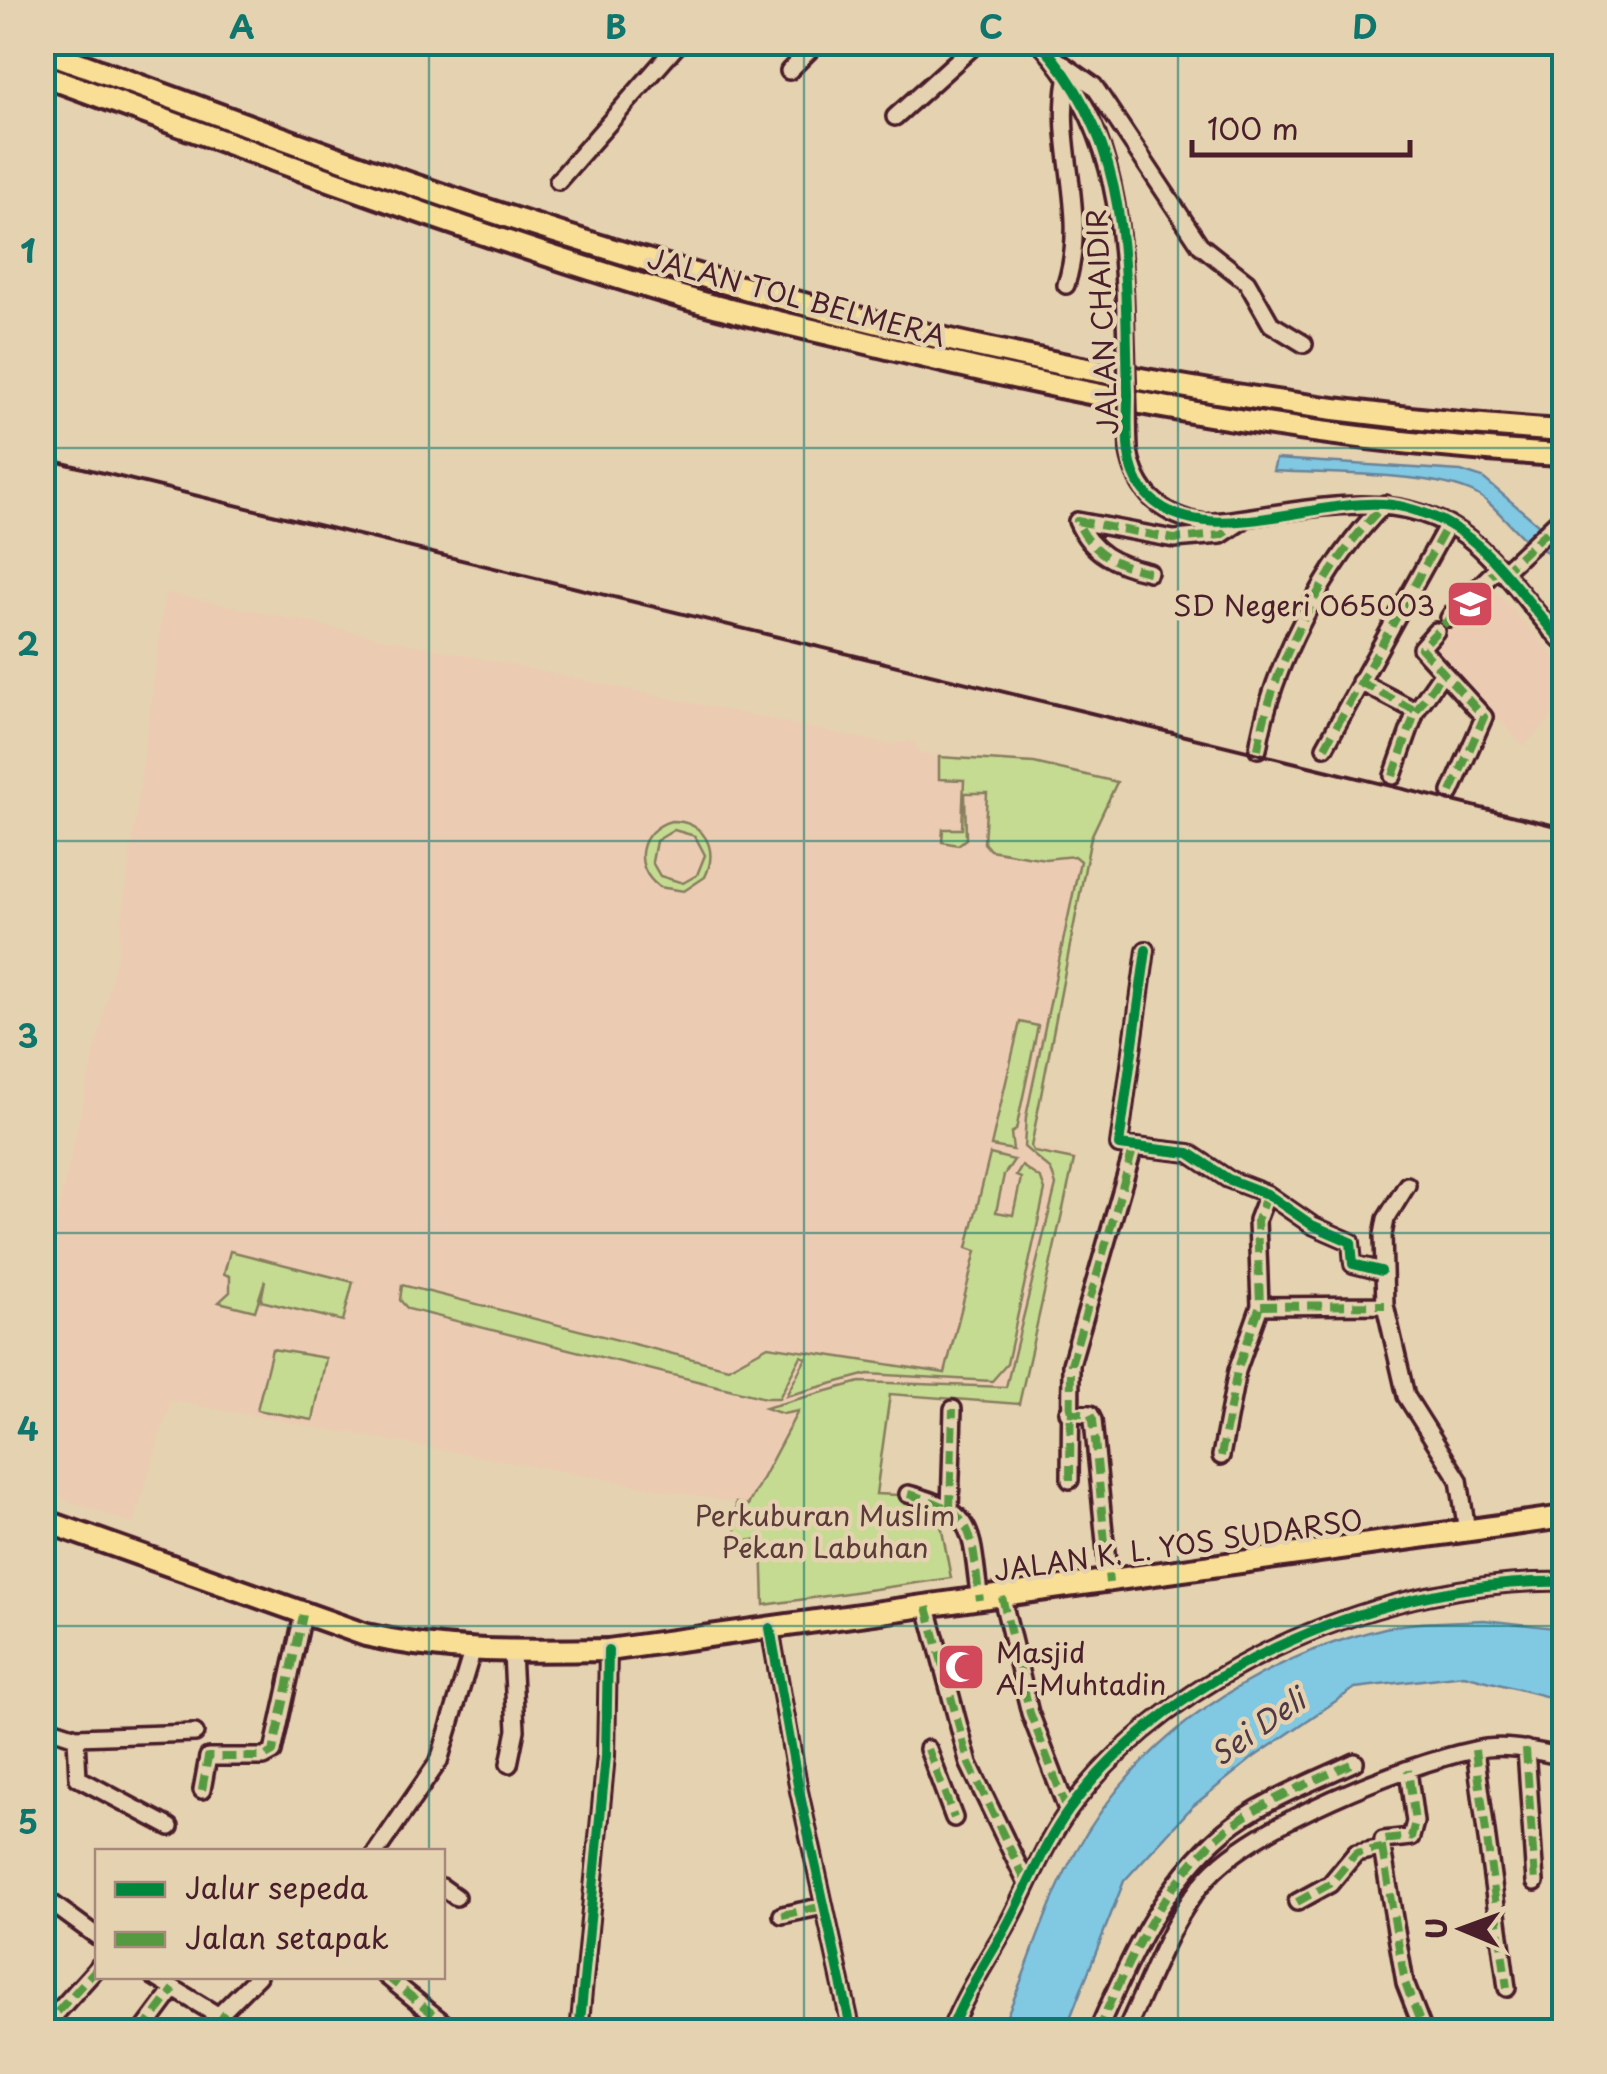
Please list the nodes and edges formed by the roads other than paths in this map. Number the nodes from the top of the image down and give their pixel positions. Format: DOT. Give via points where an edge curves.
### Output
graph roads {
  1 [pos="680,42"];
  2 [pos="818,42"];
  3 [pos="978,42"];
  4 [pos="1045,49"];
  5 [pos="42,50"];
  6 [pos="789,71"];
  7 [pos="42,75"];
  8 [pos="1067,82"];
  9 [pos="896,117"];
  10 [pos="558,181"];
  11 [pos="1066,285"];
  12 [pos="1304,344"];
  13 [pos="1564,432"];
  14 [pos="1564,455"];
  15 [pos="1385,504"];
  16 [pos="1245,519"];
  17 [pos="1560,520"];
  18 [pos="1448,524"];
  19 [pos="1500,570"];
  20 [pos="1148,572"];
  21 [pos="1454,612"];
  22 [pos="1564,613"];
  23 [pos="1551,630"];
  24 [pos="1436,631"];
  25 [pos="1564,644"];
  26 [pos="1442,672"];
  27 [pos="1360,682"];
  28 [pos="1416,711"];
  29 [pos="1325,747"];
  30 [pos="1258,748"];
  31 [pos="1393,776"];
  32 [pos="1451,792"];
  33 [pos="1146,950"];
  34 [pos="1133,1150"];
  35 [pos="1407,1185"];
  36 [pos="1267,1194"];
  37 [pos="1381,1271"];
  38 [pos="1385,1304"];
  39 [pos="1260,1306"];
  40 [pos="953,1409"];
  41 [pos="1068,1412"];
  42 [pos="1221,1456"];
  43 [pos="1070,1480"];
  44 [pos="908,1494"];
  45 [pos="950,1509"];
  46 [pos="1564,1518"];
  47 [pos="43,1521"];
  48 [pos="1467,1531"];
  49 [pos="1564,1582"];
  50 [pos="1109,1583"];
  51 [pos="1521,1584"];
  52 [pos="1564,1592"];
  53 [pos="991,1599"];
  54 [pos="927,1607"];
  55 [pos="303,1614"];
  56 [pos="770,1628"];
  57 [pos="608,1650"];
  58 [pos="472,1652"];
  59 [pos="512,1653"];
  60 [pos="42,1726"];
  61 [pos="195,1733"];
  62 [pos="76,1737"];
  63 [pos="1526,1748"];
  64 [pos="928,1749"];
  65 [pos="1475,1750"];
  66 [pos="1564,1758"];
  67 [pos="1355,1762"];
  68 [pos="509,1764"];
  69 [pos="969,1764"];
  70 [pos="1408,1770"];
  71 [pos="938,1780"];
  72 [pos="202,1790"];
  73 [pos="1068,1812"];
  74 [pos="954,1818"];
  75 [pos="170,1827"];
  76 [pos="1382,1848"];
  77 [pos="384,1849"];
  78 [pos="1534,1882"];
  79 [pos="1027,1884"];
  80 [pos="1297,1902"];
  81 [pos="45,1904"];
  82 [pos="824,1906"];
  83 [pos="782,1915"];
  84 [pos="95,1935"];
  85 [pos="95,1970"];
  86 [pos="157,1979"];
  87 [pos="256,1979"];
  88 [pos="390,1979"];
  89 [pos="1507,1988"];
  90 [pos="174,1989"];
  91 [pos="231,2025"];
  92 [pos="42,2029"];
  93 [pos="142,2032"];
  94 [pos="454,2032"];
  95 [pos="579,2032"];
  96 [pos="852,2032"];
  97 [pos="950,2032"];
  98 [pos="1097,2032"];
  99 [pos="1126,2032"];
  100 [pos="1424,2032"];
  1 -- 10 [label="street"];
  2 -- 6 [label="street"];
  3 -- 9 [label="street"];
  4 -- 8 [label="street, JALAN CHAIDIR"];
  4 -- 12 [label="street" via="1094,86 1204,249 1246,282 1271,324"];
  5 -- 13 [label="highway, JALAN TOL BELMERA" via="562,234 819,307 1226,394"];
  7 -- 14 [label="highway, JALAN TOL BELMERA" via="552,257 816,331 1238,421"];
  8 -- 11 [label="street" via="1063,114 1076,245"];
  8 -- 16 [label="street, JALAN CHAIDIR, bridge" via="1110,162 1123,229 1129,451 1142,488 1173,515 1206,523"];
  15 -- 16 [label="street, JALAN CHAIDIR"];
  15 -- 18 [label="street, JALAN CHAIDIR"];
  15 -- 30 [label="street" via="1347,546 1292,646 1274,682"];
  16 -- 20 [label="street" via="1221,535 1174,539 1076,522 1090,544 1118,566"];
  17 -- 19 [label="street"];
  18 -- 19 [label="street, JALAN CHAIDIR"];
  18 -- 27 [label="street"];
  19 -- 21 [label="street"];
  19 -- 23 [label="street, JALAN CHAIDIR"];
  22 -- 23 [label="street"];
  23 -- 25 [label="street, JALAN CHAIDIR"];
  24 -- 26 [label="street" via="1421,648"];
  26 -- 28 [label="street"];
  26 -- 32 [label="street" via="1484,717"];
  27 -- 28 [label="street"];
  27 -- 29 [label="street"];
  28 -- 31 [label="street"];
  33 -- 34 [label="street" via="1119,1140"];
  34 -- 36 [label="street" via="1189,1152 1228,1180"];
  34 -- 41 [label="street" via="1076,1342"];
  35 -- 37 [label="street" via="1386,1218"];
  36 -- 37 [label="street" via="1312,1225 1349,1239 1352,1264"];
  36 -- 39 [label="street" via="1257,1220"];
  37 -- 38 [label="street"];
  38 -- 39 [label="street"];
  38 -- 48 [label="street" via="1406,1396 1458,1480"];
  39 -- 42 [label="street"];
  40 -- 45 [label="street"];
  41 -- 43 [label="street"];
  41 -- 50 [label="street" via="1085,1412 1092,1420"];
  44 -- 45 [label="street"];
  45 -- 53 [label="street" via="961,1516"];
  46 -- 48 [label="highway, JALAN K. L. YOS SUDARSO"];
  47 -- 55 [label="highway, JALAN K. L. YOS SUDARSO"];
  48 -- 50 [label="highway, JALAN K. L. YOS SUDARSO"];
  49 -- 51 [label="street"];
  50 -- 53 [label="highway, JALAN K. L. YOS SUDARSO"];
  51 -- 52 [label="street"];
  51 -- 73 [label="street" via="1412,1602 1274,1645 1186,1698 1104,1768"];
  53 -- 54 [label="highway, JALAN K. L. YOS SUDARSO"];
  53 -- 73 [label="street"];
  54 -- 56 [label="highway, JALAN K. L. YOS SUDARSO"];
  54 -- 69 [label="street"];
  55 -- 58 [label="highway, JALAN K. L. YOS SUDARSO" via="385,1639"];
  55 -- 72 [label="street" via="273,1752 208,1757"];
  56 -- 57 [label="highway, JALAN K. L. YOS SUDARSO"];
  56 -- 82 [label="street"];
  57 -- 59 [label="highway, JALAN K. L. YOS SUDARSO"];
  57 -- 95 [label="street" via="606,1756"];
  58 -- 59 [label="highway, JALAN K. L. YOS SUDARSO"];
  58 -- 77 [label="street" via="440,1761"];
  59 -- 68 [label="street" via="516,1730"];
  60 -- 62 [label="street"];
  61 -- 62 [label="street"];
  62 -- 75 [label="street" via="78,1778"];
  63 -- 65 [label="street"];
  63 -- 66 [label="street"];
  63 -- 78 [label="street"];
  64 -- 71 [label="street"];
  65 -- 70 [label="street"];
  65 -- 89 [label="street"];
  67 -- 98 [label="street" via="1226,1829 1158,1908"];
  69 -- 71 [label="street"];
  69 -- 79 [label="street"];
  70 -- 76 [label="street" via="1411,1837 1383,1840"];
  70 -- 99 [label="street" via="1239,1849 1185,1909"];
  71 -- 74 [label="street"];
  73 -- 79 [label="street"];
  76 -- 80 [label="street" via="1356,1853 1330,1884"];
  76 -- 100 [label="street" via="1402,1969"];
  79 -- 97 [label="street"];
  81 -- 84 [label="street"];
  82 -- 83 [label="street"];
  82 -- 96 [label="street"];
  85 -- 92 [label="street"];
  86 -- 90 [label="street"];
  87 -- 91 [label="street"];
  88 -- 94 [label="street"];
  90 -- 91 [label="street"];
  90 -- 93 [label="street"];
}
